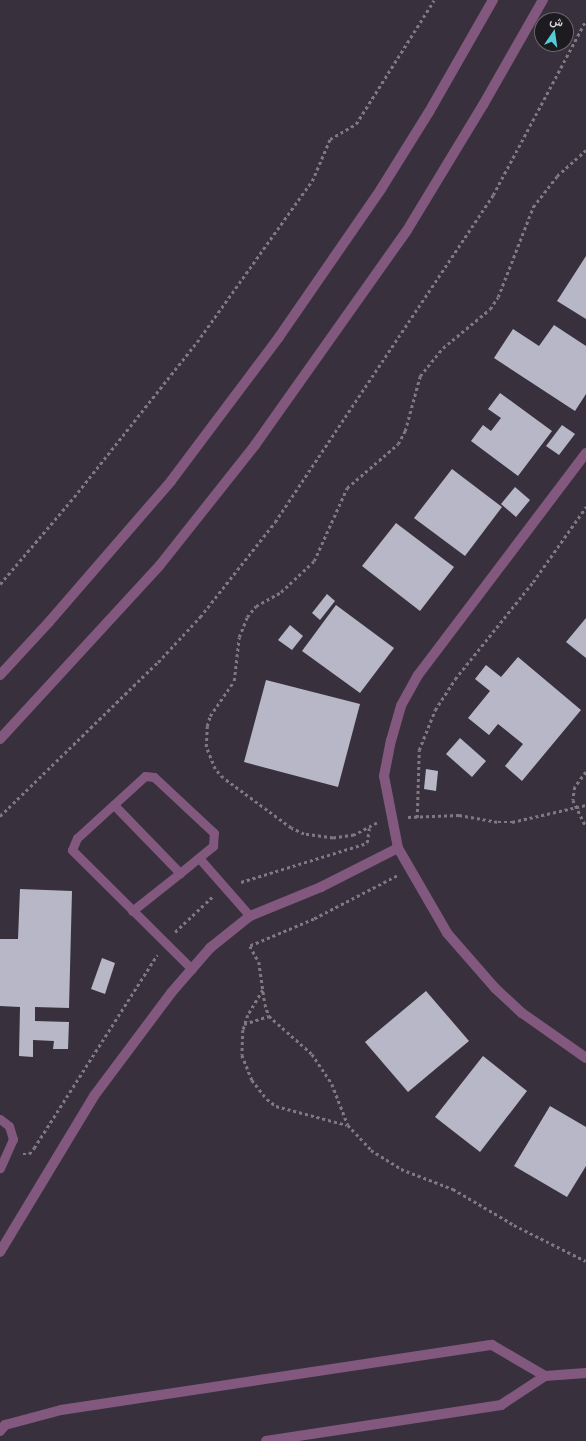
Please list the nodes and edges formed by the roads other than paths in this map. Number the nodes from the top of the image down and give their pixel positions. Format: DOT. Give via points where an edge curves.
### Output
graph roads {
  1 [pos="493,0"];
  2 [pos="543,0"];
  3 [pos="586,453"];
  4 [pos="0,675"];
  5 [pos="0,739"];
  6 [pos="114,805"];
  7 [pos="398,848"];
  8 [pos="199,858"];
  9 [pos="180,874"];
  10 [pos="132,911"];
  11 [pos="250,916"];
  12 [pos="192,968"];
  13 [pos="586,1058"];
  14 [pos="0,1119"];
  15 [pos="0,1168"];
  16 [pos="0,1252"];
  17 [pos="586,1373"];
  18 [pos="545,1376"];
  19 [pos="0,1431"];
  20 [pos="266,1441"];
  1 -- 4 [label="street" via="429,112 381,188 275,343 171,481"];
  2 -- 5 [label="street" via="406,232 287,401 160,565"];
  3 -- 7 [label="street" via="439,646 418,675 401,706 384,776"];
  6 -- 8 [label="lane" via="145,776 154,777 214,833 213,846"];
  6 -- 9 [label="lane"];
  6 -- 10 [label="lane" via="77,838 72,850"];
  7 -- 11 [label="street" via="322,887"];
  7 -- 13 [label="street" via="447,933 495,988 550,1036"];
  8 -- 9 [label="lane"];
  8 -- 11 [label="lane"];
  9 -- 10 [label="lane"];
  10 -- 12 [label="lane"];
  11 -- 12 [label="street" via="222,936"];
  12 -- 16 [label="street" via="94,1096"];
  14 -- 15 [label="lane" via="9,1126 14,1139"];
  17 -- 18 [label="street"];
  18 -- 19 [label="street" via="492,1345 61,1410 5,1425"];
  18 -- 20 [label="street" via="502,1405"];
}
